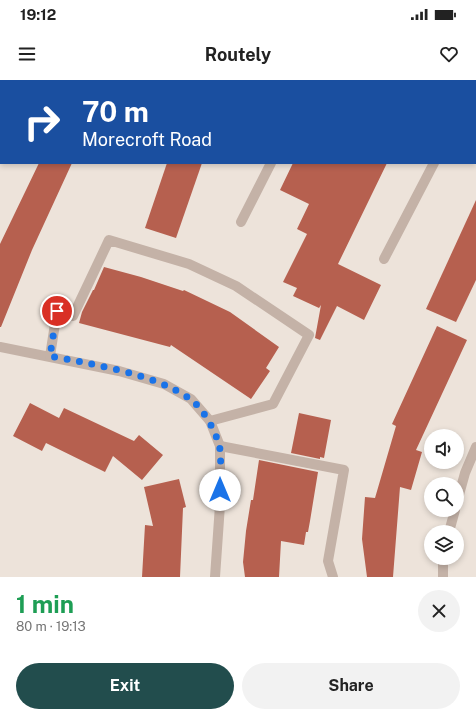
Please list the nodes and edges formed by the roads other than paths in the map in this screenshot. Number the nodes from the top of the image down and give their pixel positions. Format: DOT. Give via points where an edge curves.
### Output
graph roads {
  1 [pos="270,164"];
  2 [pos="430,164"];
  3 [pos="241,222"];
  4 [pos="384,259"];
  5 [pos="0,347"];
  6 [pos="50,356"];
  7 [pos="210,421"];
  8 [pos="220,446"];
  9 [pos="476,447"];
  10 [pos="464,477"];
  11 [pos="443,565"];
  12 [pos="215,577"];
  13 [pos="333,577"];
  14 [pos="443,577"];
  1 -- 3 [label="street"];
  2 -- 4 [label="street"];
  5 -- 6 [label="street"];
  6 -- 7 [label="street" via="164,384 191,399"];
  6 -- 7 [label="street" via="57,311 73,316 109,240 189,264 236,286 309,335 273,404"];
  7 -- 8 [label="street"];
  8 -- 12 [label="street" via="220,505"];
  8 -- 13 [label="street" via="344,470 328,561"];
  9 -- 10 [label="street"];
  11 -- 14 [label="street"];
}
